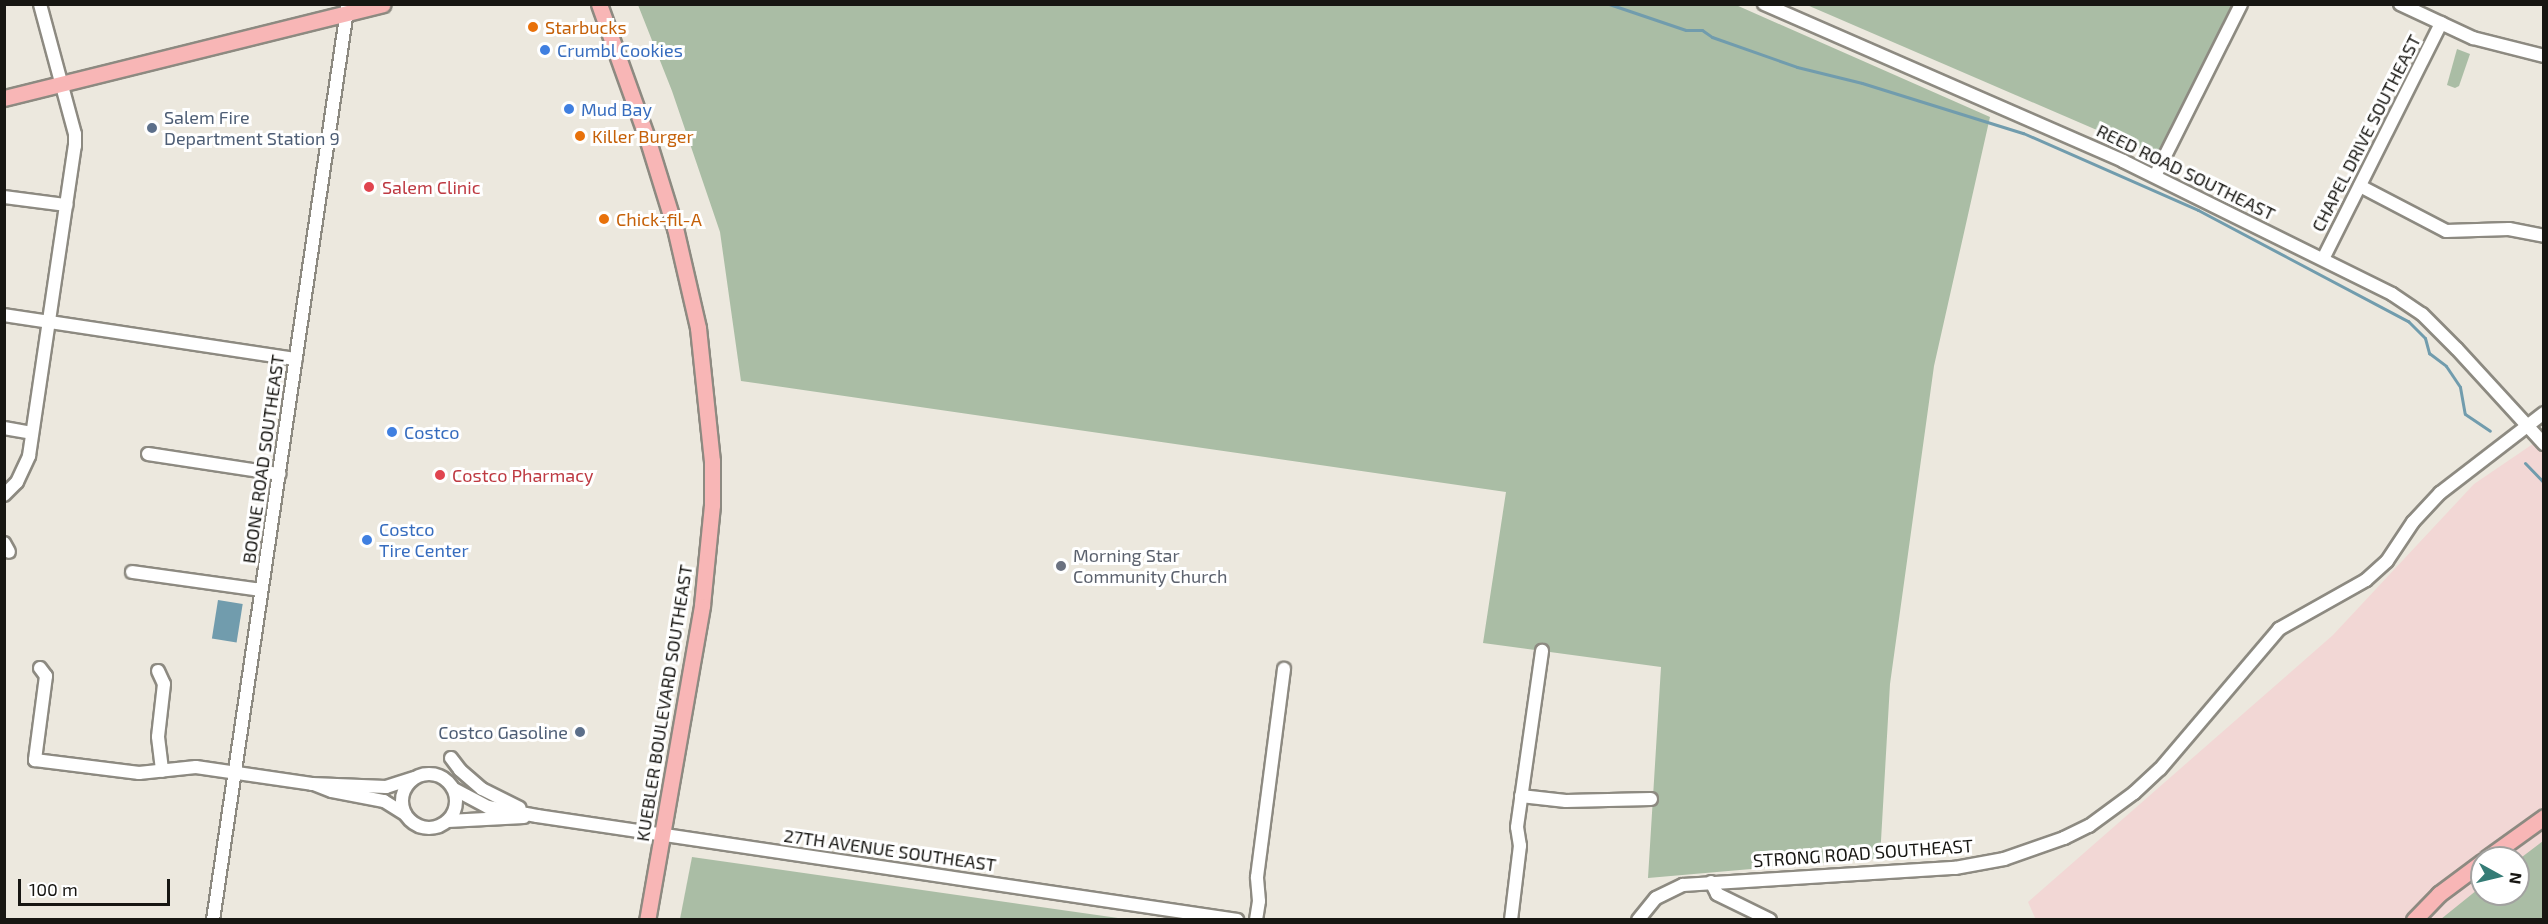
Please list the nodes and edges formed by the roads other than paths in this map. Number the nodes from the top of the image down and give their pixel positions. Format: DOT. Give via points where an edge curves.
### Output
graph roads {
  1 [pos="40,4"];
  2 [pos="383,4"];
  3 [pos="599,4"];
  4 [pos="1764,4"];
  5 [pos="2241,4"];
  6 [pos="2400,4"];
  7 [pos="347,9"];
  8 [pos="2441,23"];
  9 [pos="2544,56"];
  10 [pos="62,84"];
  11 [pos="4,98"];
  12 [pos="2156,176"];
  13 [pos="2360,186"];
  14 [pos="4,197"];
  15 [pos="66,206"];
  16 [pos="2544,236"];
  17 [pos="2323,259"];
  18 [pos="4,315"];
  19 [pos="49,321"];
  20 [pos="296,358"];
  21 [pos="2544,413"];
  22 [pos="2528,425"];
  23 [pos="4,428"];
  24 [pos="32,433"];
  25 [pos="2544,444"];
  26 [pos="148,454"];
  27 [pos="279,474"];
  28 [pos="4,495"];
  29 [pos="132,572"];
  30 [pos="261,590"];
  31 [pos="1542,651"];
  32 [pos="40,669"];
  33 [pos="1284,669"];
  34 [pos="158,671"];
  35 [pos="451,758"];
  36 [pos="162,771"];
  37 [pos="234,773"];
  38 [pos="413,778"];
  39 [pos="312,784"];
  40 [pos="454,789"];
  41 [pos="1521,796"];
  42 [pos="1651,799"];
  43 [pos="405,814"];
  44 [pos="537,816"];
  45 [pos="2544,817"];
  46 [pos="448,821"];
  47 [pos="662,834"];
  48 [pos="2504,846"];
  49 [pos="2470,871"];
  50 [pos="1711,882"];
  51 [pos="213,920"];
  52 [pos="647,920"];
  53 [pos="1237,920"];
  54 [pos="1256,920"];
  55 [pos="1511,920"];
  56 [pos="1638,920"];
  57 [pos="1770,920"];
  58 [pos="2414,920"];
  1 -- 10 [label="street"];
  2 -- 7 [label="main road"];
  3 -- 47 [label="main road, KUEBLER BOULEVARD SOUTHEAST" via="675,228 698,328 712,460 712,505 702,606"];
  4 -- 12 [label="street, REED ROAD SOUTHEAST"];
  5 -- 12 [label="street"];
  6 -- 8 [label="street"];
  7 -- 10 [label="main road"];
  7 -- 20 [label="street, BOONE ROAD SOUTHEAST"];
  8 -- 9 [label="street" via="2473,38"];
  8 -- 13 [label="street, CHAPEL DRIVE SOUTHEAST"];
  10 -- 11 [label="main road"];
  10 -- 15 [label="street" via="75,134"];
  12 -- 17 [label="street, REED ROAD SOUTHEAST"];
  13 -- 16 [label="street" via="2446,231 2509,229"];
  13 -- 17 [label="street, CHAPEL DRIVE SOUTHEAST"];
  14 -- 15 [label="street"];
  15 -- 19 [label="street"];
  17 -- 22 [label="street, REED ROAD SOUTHEAST" via="2422,314"];
  18 -- 19 [label="street"];
  19 -- 20 [label="street"];
  19 -- 24 [label="street"];
  20 -- 27 [label="street, BOONE ROAD SOUTHEAST"];
  21 -- 22 [label="street, STRONG ROAD SOUTHEAST"];
  22 -- 25 [label="street, REED ROAD SOUTHEAST"];
  22 -- 50 [label="street, STRONG ROAD SOUTHEAST" via="2428,504 2387,561 2366,580 2279,629 2160,769 2089,826 2038,848 1971,865"];
  23 -- 24 [label="street"];
  24 -- 28 [label="street" via="24,470"];
  26 -- 27 [label="street"];
  27 -- 30 [label="street, BOONE ROAD SOUTHEAST"];
  29 -- 30 [label="street"];
  30 -- 37 [label="street, BOONE ROAD SOUTHEAST"];
  31 -- 41 [label="street"];
  32 -- 36 [label="street" via="46,676 35,760 139,773"];
  33 -- 54 [label="street" via="1257,878"];
  34 -- 36 [label="street" via="165,684 158,737"];
  35 -- 44 [label="street" via="482,789"];
  36 -- 37 [label="street" via="186,766"];
  37 -- 39 [label="street"];
  37 -- 51 [label="street, BOONE ROAD SOUTHEAST"];
  38 -- 39 [label="street" via="386,787"];
  38 -- 40 [label="street" via="437,775"];
  38 -- 43 [label="street" via="402,797"];
  39 -- 43 [label="street" via="384,801"];
  40 -- 44 [label="street, 27TH AVENUE SOUTHEAST" via="488,807"];
  40 -- 46 [label="street" via="456,806"];
  41 -- 42 [label="street" via="1566,801"];
  41 -- 55 [label="street" via="1517,827 1520,846"];
  43 -- 46 [label="street" via="425,828"];
  44 -- 46 [label="street, 27TH AVENUE SOUTHEAST"];
  44 -- 47 [label="street, 27TH AVENUE SOUTHEAST"];
  45 -- 48 [label="main road"];
  47 -- 52 [label="main road, KUEBLER BOULEVARD SOUTHEAST"];
  47 -- 53 [label="street, 27TH AVENUE SOUTHEAST"];
  49 -- 58 [label="main road" via="2439,894"];
  50 -- 56 [label="street, STRONG ROAD SOUTHEAST" via="1683,885 1664,893 1648,905"];
  50 -- 57 [label="street" via="1717,894"];
}
